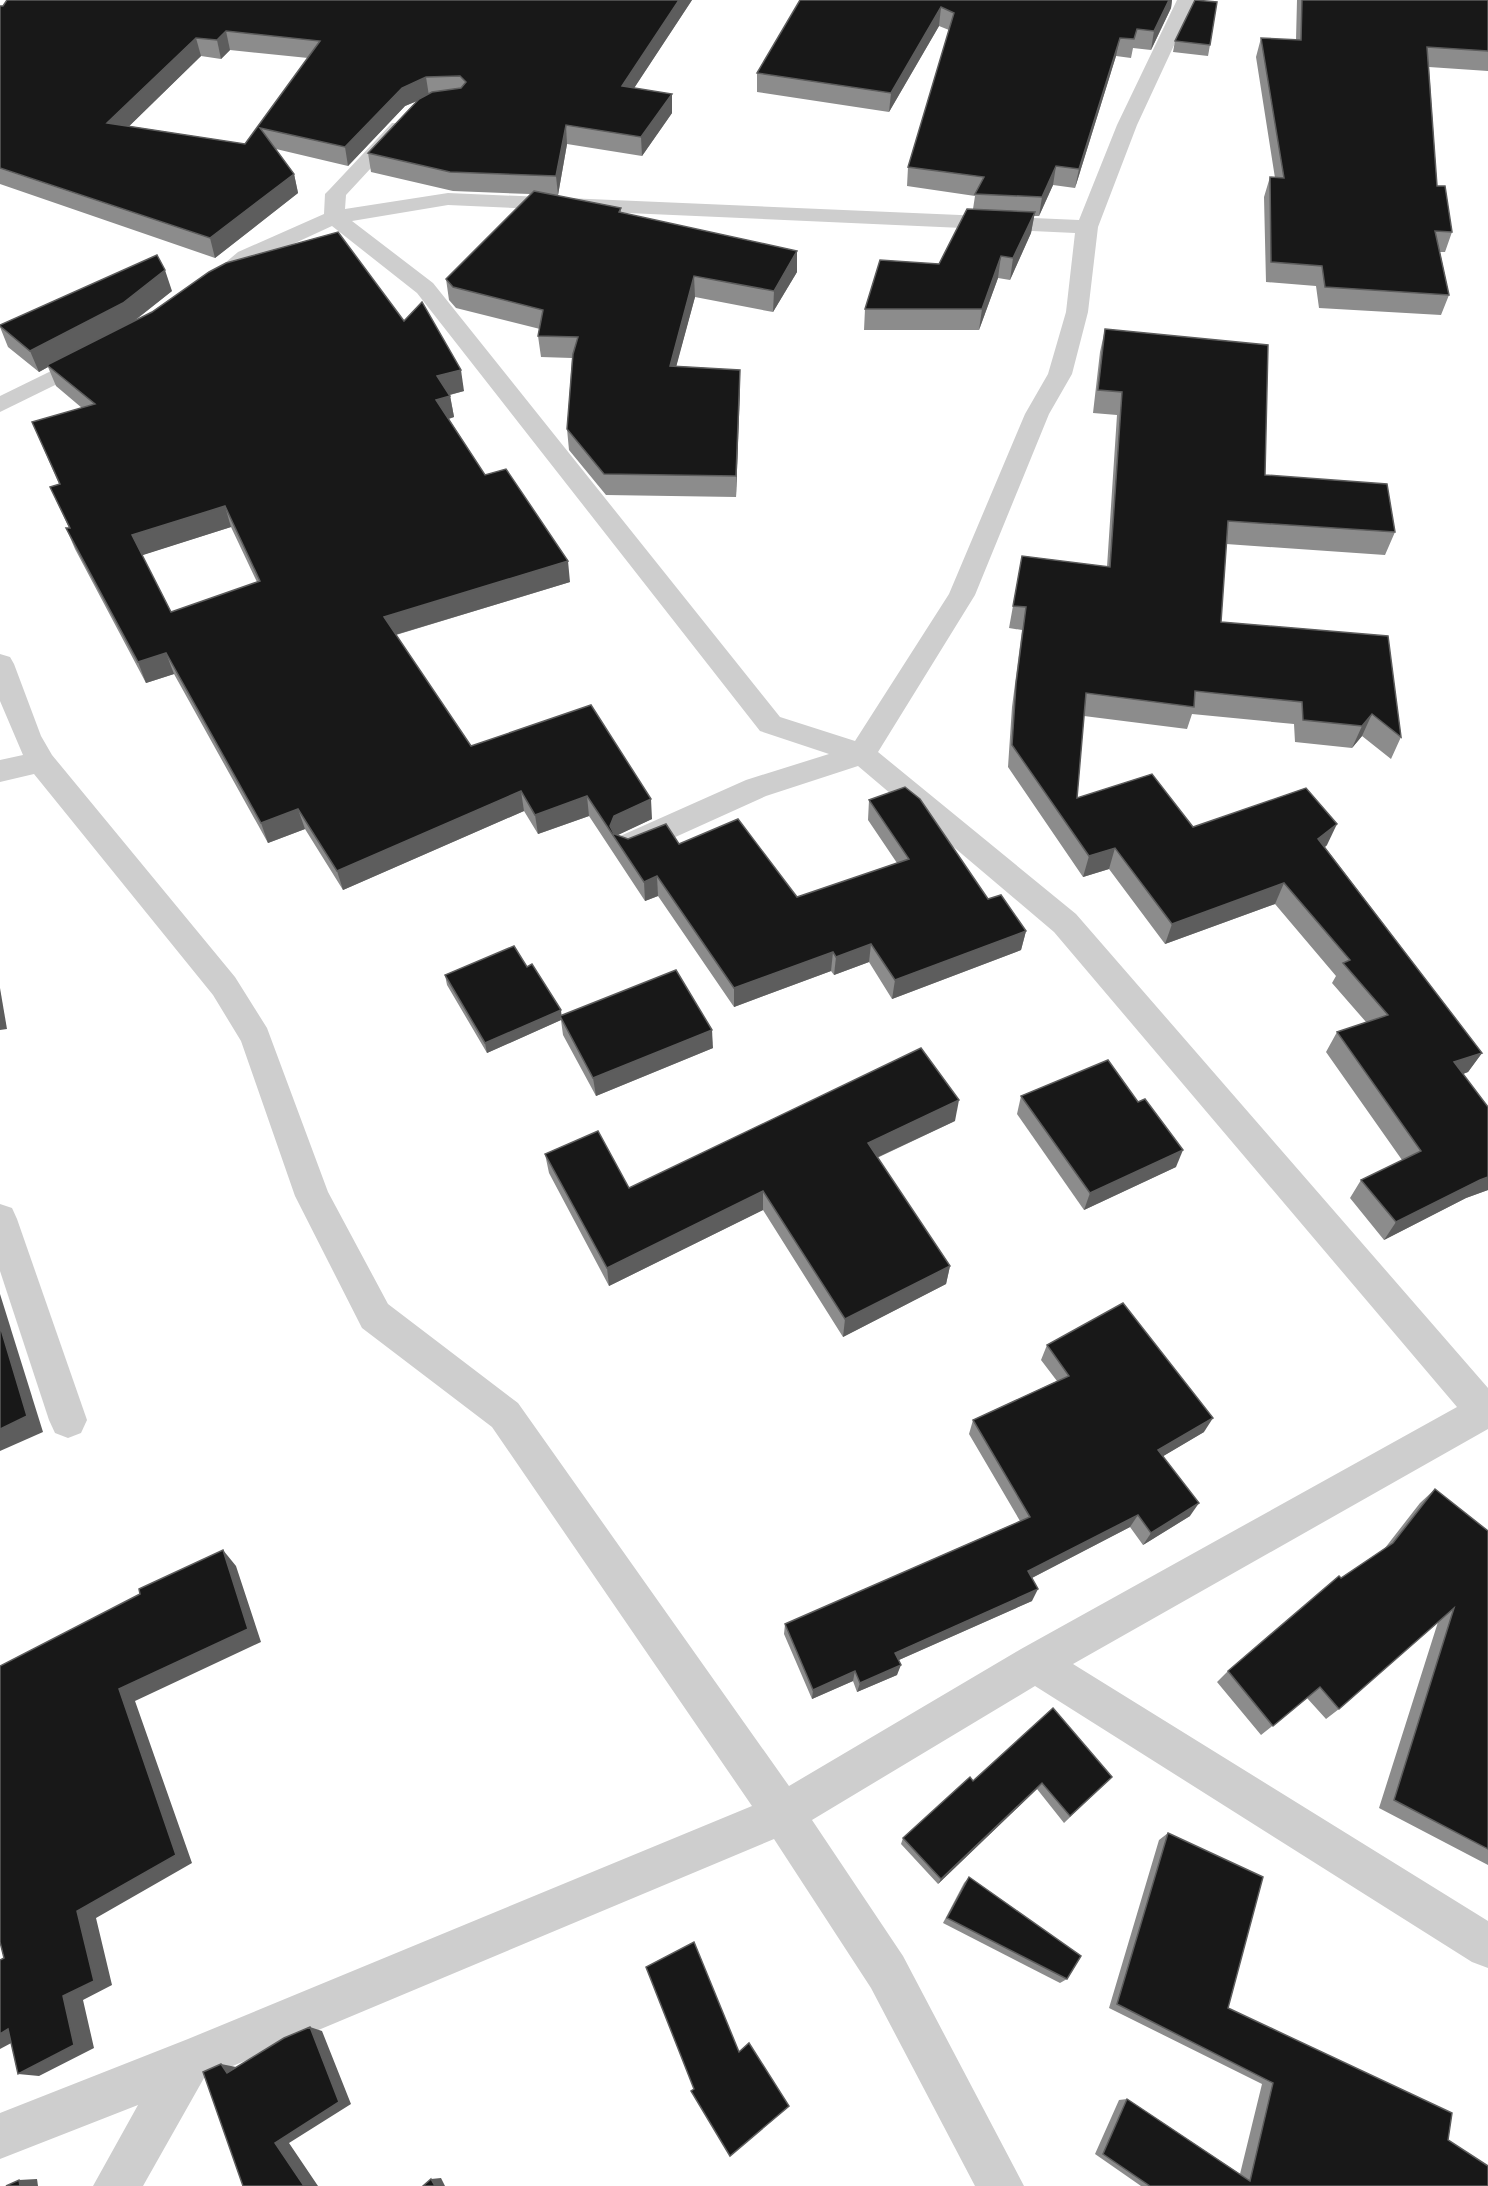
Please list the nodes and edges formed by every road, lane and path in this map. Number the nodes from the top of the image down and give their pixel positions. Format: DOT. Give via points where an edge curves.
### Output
graph roads {
  1 [pos="1186,0"];
  2 [pos="414,112"];
  3 [pos="334,218"];
  4 [pos="1087,227"];
  5 [pos="191,298"];
  6 [pos="110,348"];
  7 [pos="0,405"];
  8 [pos="0,664"];
  9 [pos="862,754"];
  10 [pos="41,762"];
  11 [pos="0,771"];
  12 [pos="629,845"];
  13 [pos="0,1219"];
  14 [pos="1486,1410"];
  15 [pos="68,1420"];
  16 [pos="1035,1663"];
  17 [pos="783,1814"];
  18 [pos="1488,1946"];
  19 [pos="188,2062"];
  20 [pos="0,2136"];
  21 [pos="117,2186"];
  22 [pos="1000,2186"];
  1 -- 4 [label="street" via="1127,125"];
  2 -- 3 [label="street" via="336,194"];
  3 -- 4 [label="street" via="448,199"];
  3 -- 5 [label="street" via="246,257"];
  3 -- 9 [label="street" via="425,288 770,724"];
  4 -- 9 [label="street" via="1077,312 1060,374 1037,414 962,595"];
  6 -- 7 [label="street"];
  8 -- 10 [label="street"];
  9 -- 12 [label="street" via="756,788"];
  9 -- 14 [label="street" via="1065,923"];
  10 -- 11 [label="street"];
  10 -- 17 [label="street" via="224,986 256,1037 312,1196 375,1316 505,1415"];
  13 -- 15 [label="street"];
  14 -- 16 [label="street"];
  16 -- 17 [label="street"];
  16 -- 18 [label="street"];
  17 -- 19 [label="street"];
  17 -- 22 [label="street" via="887,1972"];
  19 -- 20 [label="street"];
  19 -- 21 [label="street"];
}
